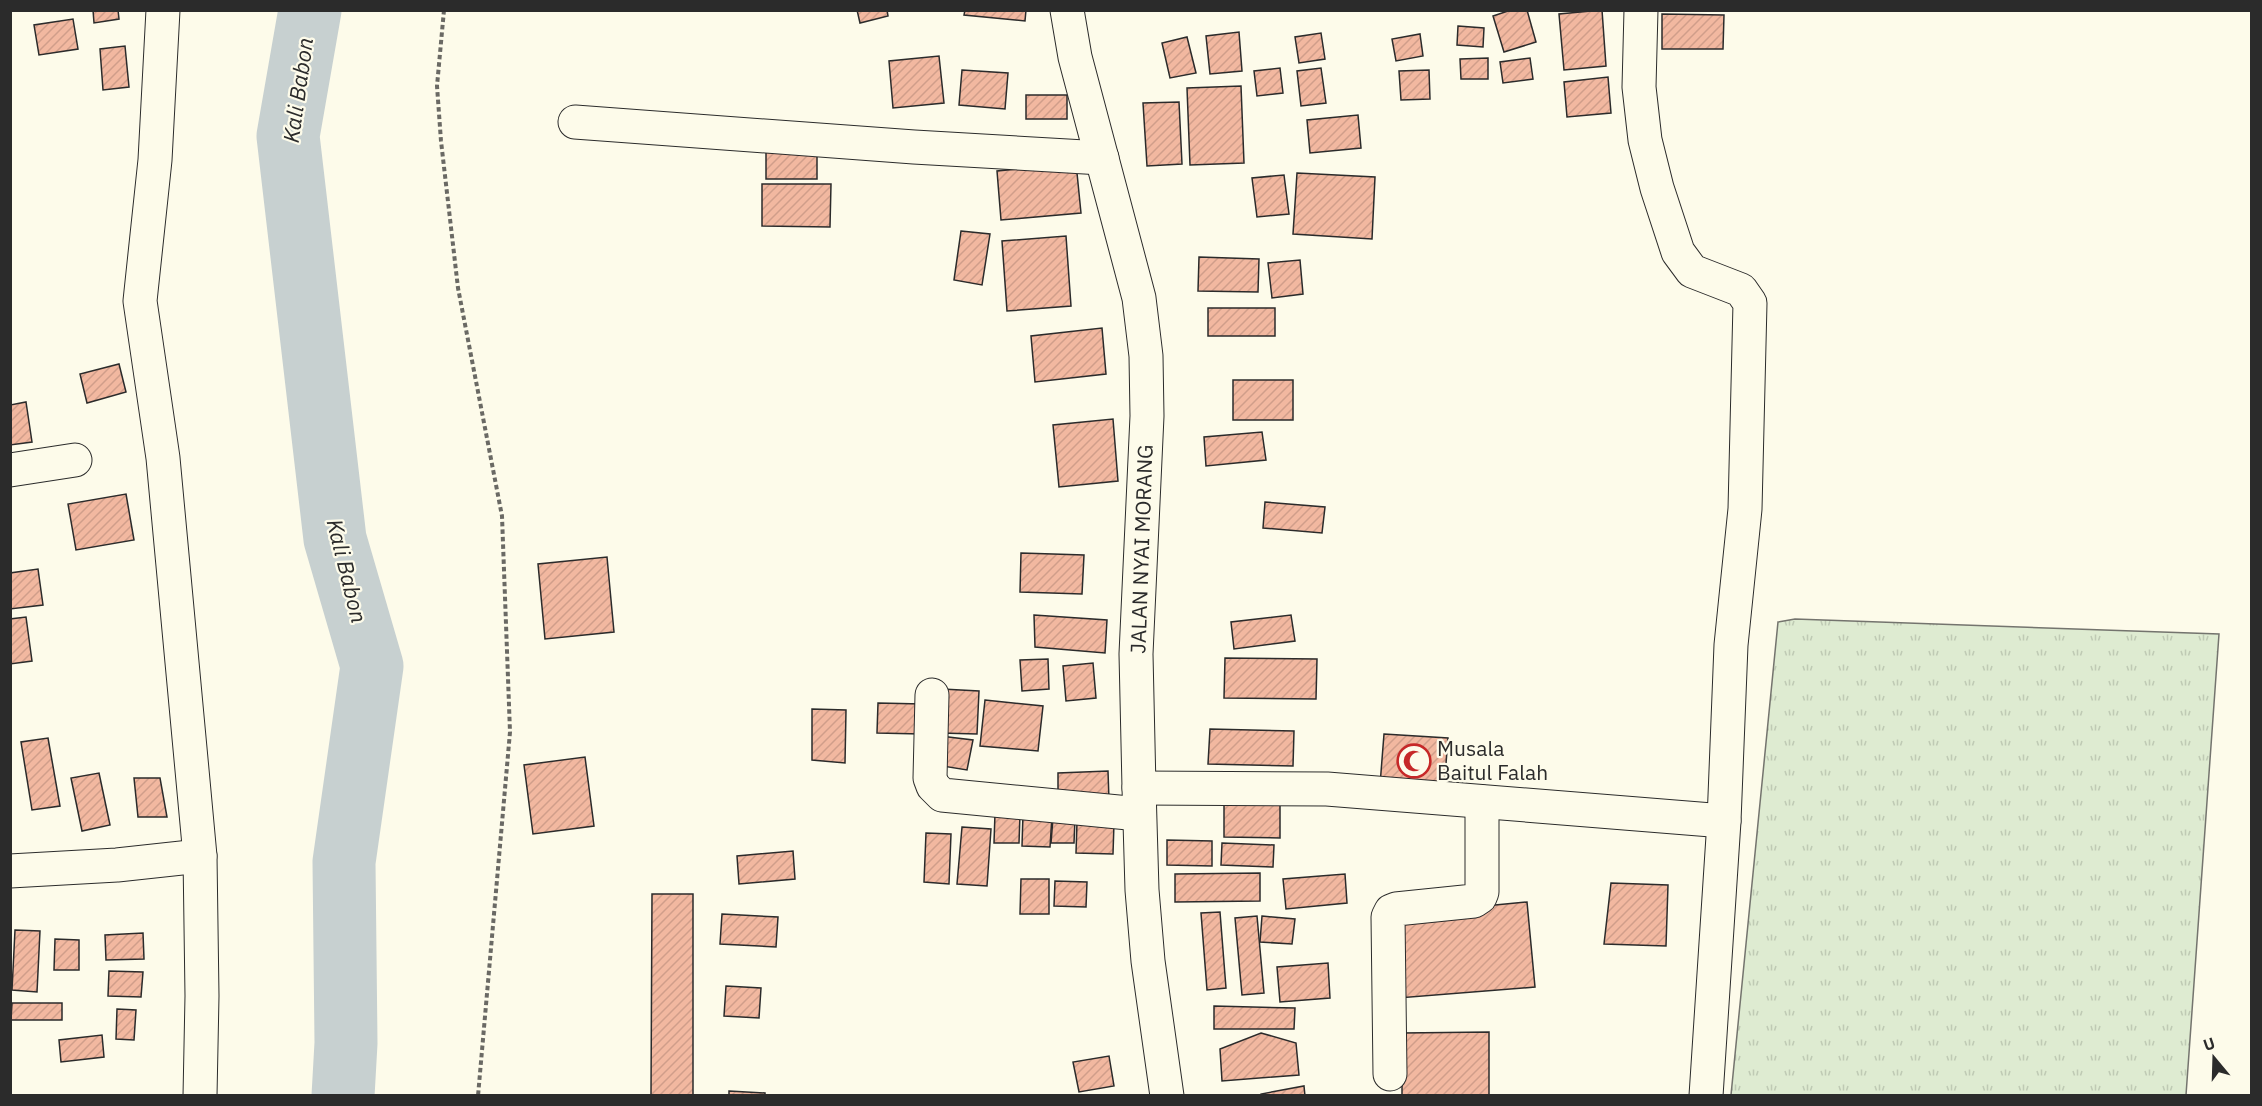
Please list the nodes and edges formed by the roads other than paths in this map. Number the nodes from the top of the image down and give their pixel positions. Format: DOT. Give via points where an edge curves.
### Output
graph roads {
  1 [pos="163,10"];
  2 [pos="1067,10"];
  3 [pos="1641,10"];
  4 [pos="575,122"];
  5 [pos="1102,158"];
  6 [pos="75,460"];
  7 [pos="10,471"];
  8 [pos="932,695"];
  9 [pos="1139,801"];
  10 [pos="1482,802"];
  11 [pos="1724,821"];
  12 [pos="200,856"];
  13 [pos="10,871"];
  14 [pos="1390,1074"];
  15 [pos="200,1095"];
  16 [pos="1167,1095"];
  17 [pos="1706,1095"];
  1 -- 12 [label="street" via="155,160 140,302 163,458"];
  2 -- 5 [label="street, JALAN NYAI MORANG" via="1075,57"];
  3 -- 11 [label="street" via="1639,87 1645,140 1678,252 1692,271 1741,290 1750,303 1745,509 1731,645"];
  4 -- 5 [label="street"];
  5 -- 9 [label="street, JALAN NYAI MORANG" via="1139,298 1146,356 1148,416 1136,654"];
  6 -- 7 [label="street"];
  8 -- 9 [label="street" via="930,778 942,795"];
  9 -- 10 [label="street" via="1327,789"];
  9 -- 16 [label="street, JALAN NYAI MORANG" via="1148,961"];
  10 -- 11 [label="street"];
  10 -- 14 [label="street" via="1480,897 1474,901 1396,909 1388,917"];
  11 -- 17 [label="street"];
  12 -- 13 [label="street"];
  12 -- 15 [label="street"];
}
